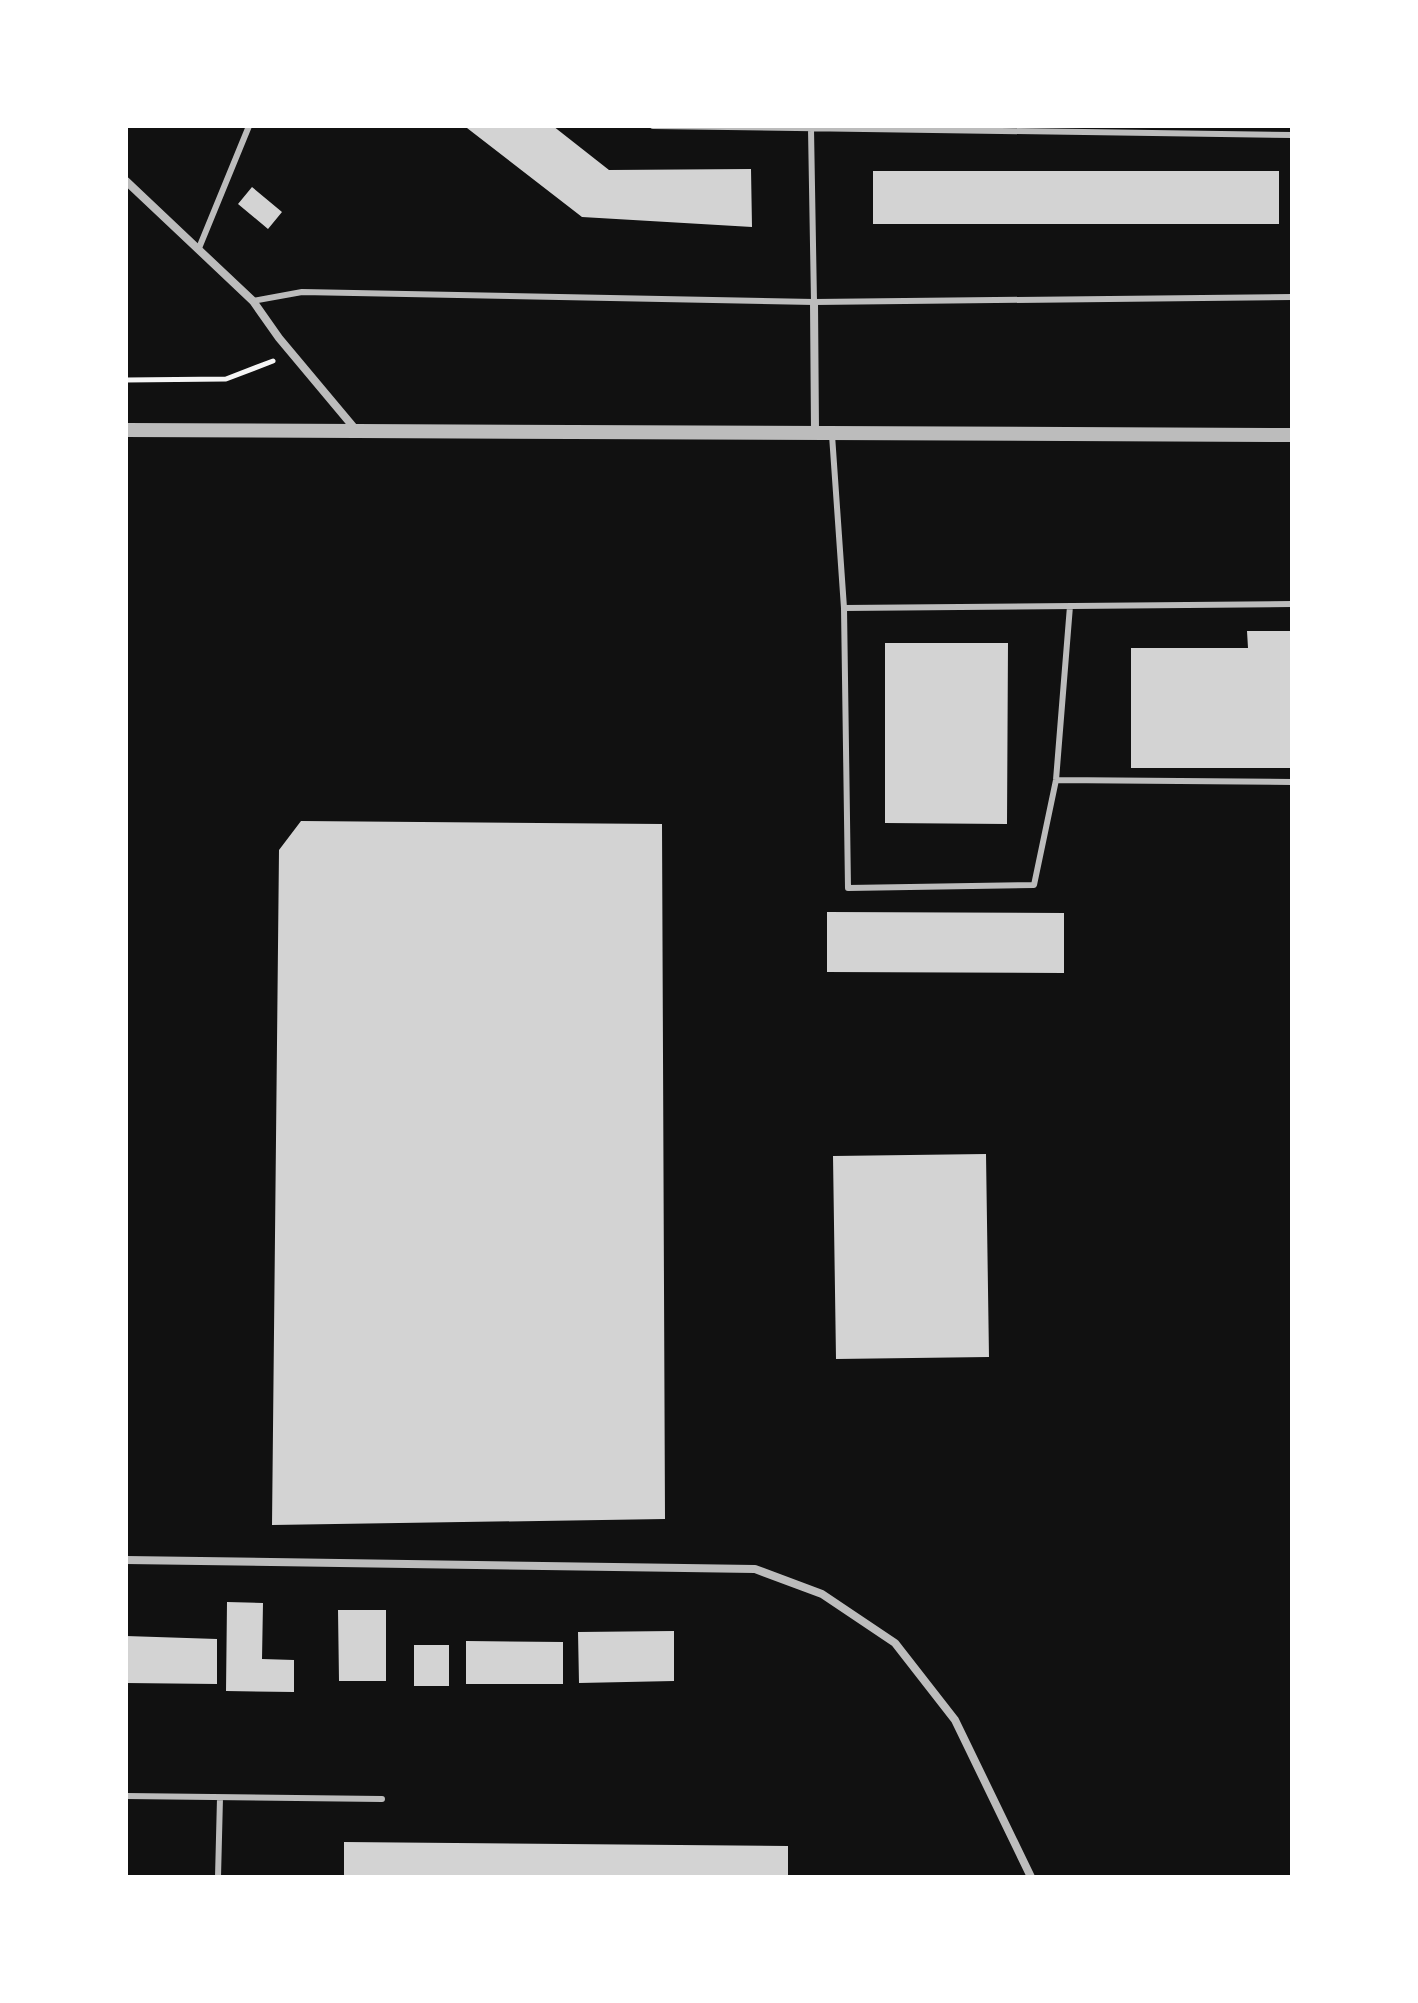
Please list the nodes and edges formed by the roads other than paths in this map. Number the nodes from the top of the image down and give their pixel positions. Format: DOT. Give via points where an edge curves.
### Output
graph roads {
  1 [pos="249,126"];
  2 [pos="653,126"];
  3 [pos="811,129"];
  4 [pos="1292,135"];
  5 [pos="126,181"];
  6 [pos="199,248"];
  7 [pos="1292,297"];
  8 [pos="253,301"];
  9 [pos="814,302"];
  10 [pos="126,430"];
  11 [pos="356,430"];
  12 [pos="815,431"];
  13 [pos="831,431"];
  14 [pos="1292,435"];
  15 [pos="1292,604"];
  16 [pos="1070,606"];
  17 [pos="844,608"];
  18 [pos="1056,780"];
  19 [pos="1292,782"];
  20 [pos="126,1560"];
  21 [pos="126,1796"];
  22 [pos="220,1798"];
  23 [pos="382,1799"];
  24 [pos="218,1877"];
  25 [pos="1031,1877"];
  1 -- 6 [label="lane"];
  2 -- 3 [label="lane"];
  3 -- 4 [label="lane"];
  3 -- 9 [label="lane"];
  5 -- 6 [label="street"];
  6 -- 8 [label="street"];
  7 -- 9 [label="lane"];
  8 -- 9 [label="lane" via="302,292"];
  8 -- 11 [label="street"];
  9 -- 12 [label="street"];
  10 -- 11 [label="street"];
  11 -- 12 [label="street"];
  12 -- 13 [label="street"];
  13 -- 14 [label="street"];
  13 -- 17 [label="lane"];
  15 -- 16 [label="lane"];
  16 -- 17 [label="lane"];
  16 -- 18 [label="lane"];
  17 -- 18 [label="lane" via="848,888 1034,885"];
  18 -- 19 [label="lane"];
  20 -- 25 [label="street" via="755,1569 822,1594 895,1643 955,1720"];
  21 -- 22 [label="lane"];
  22 -- 23 [label="lane"];
  22 -- 24 [label="lane"];
}
